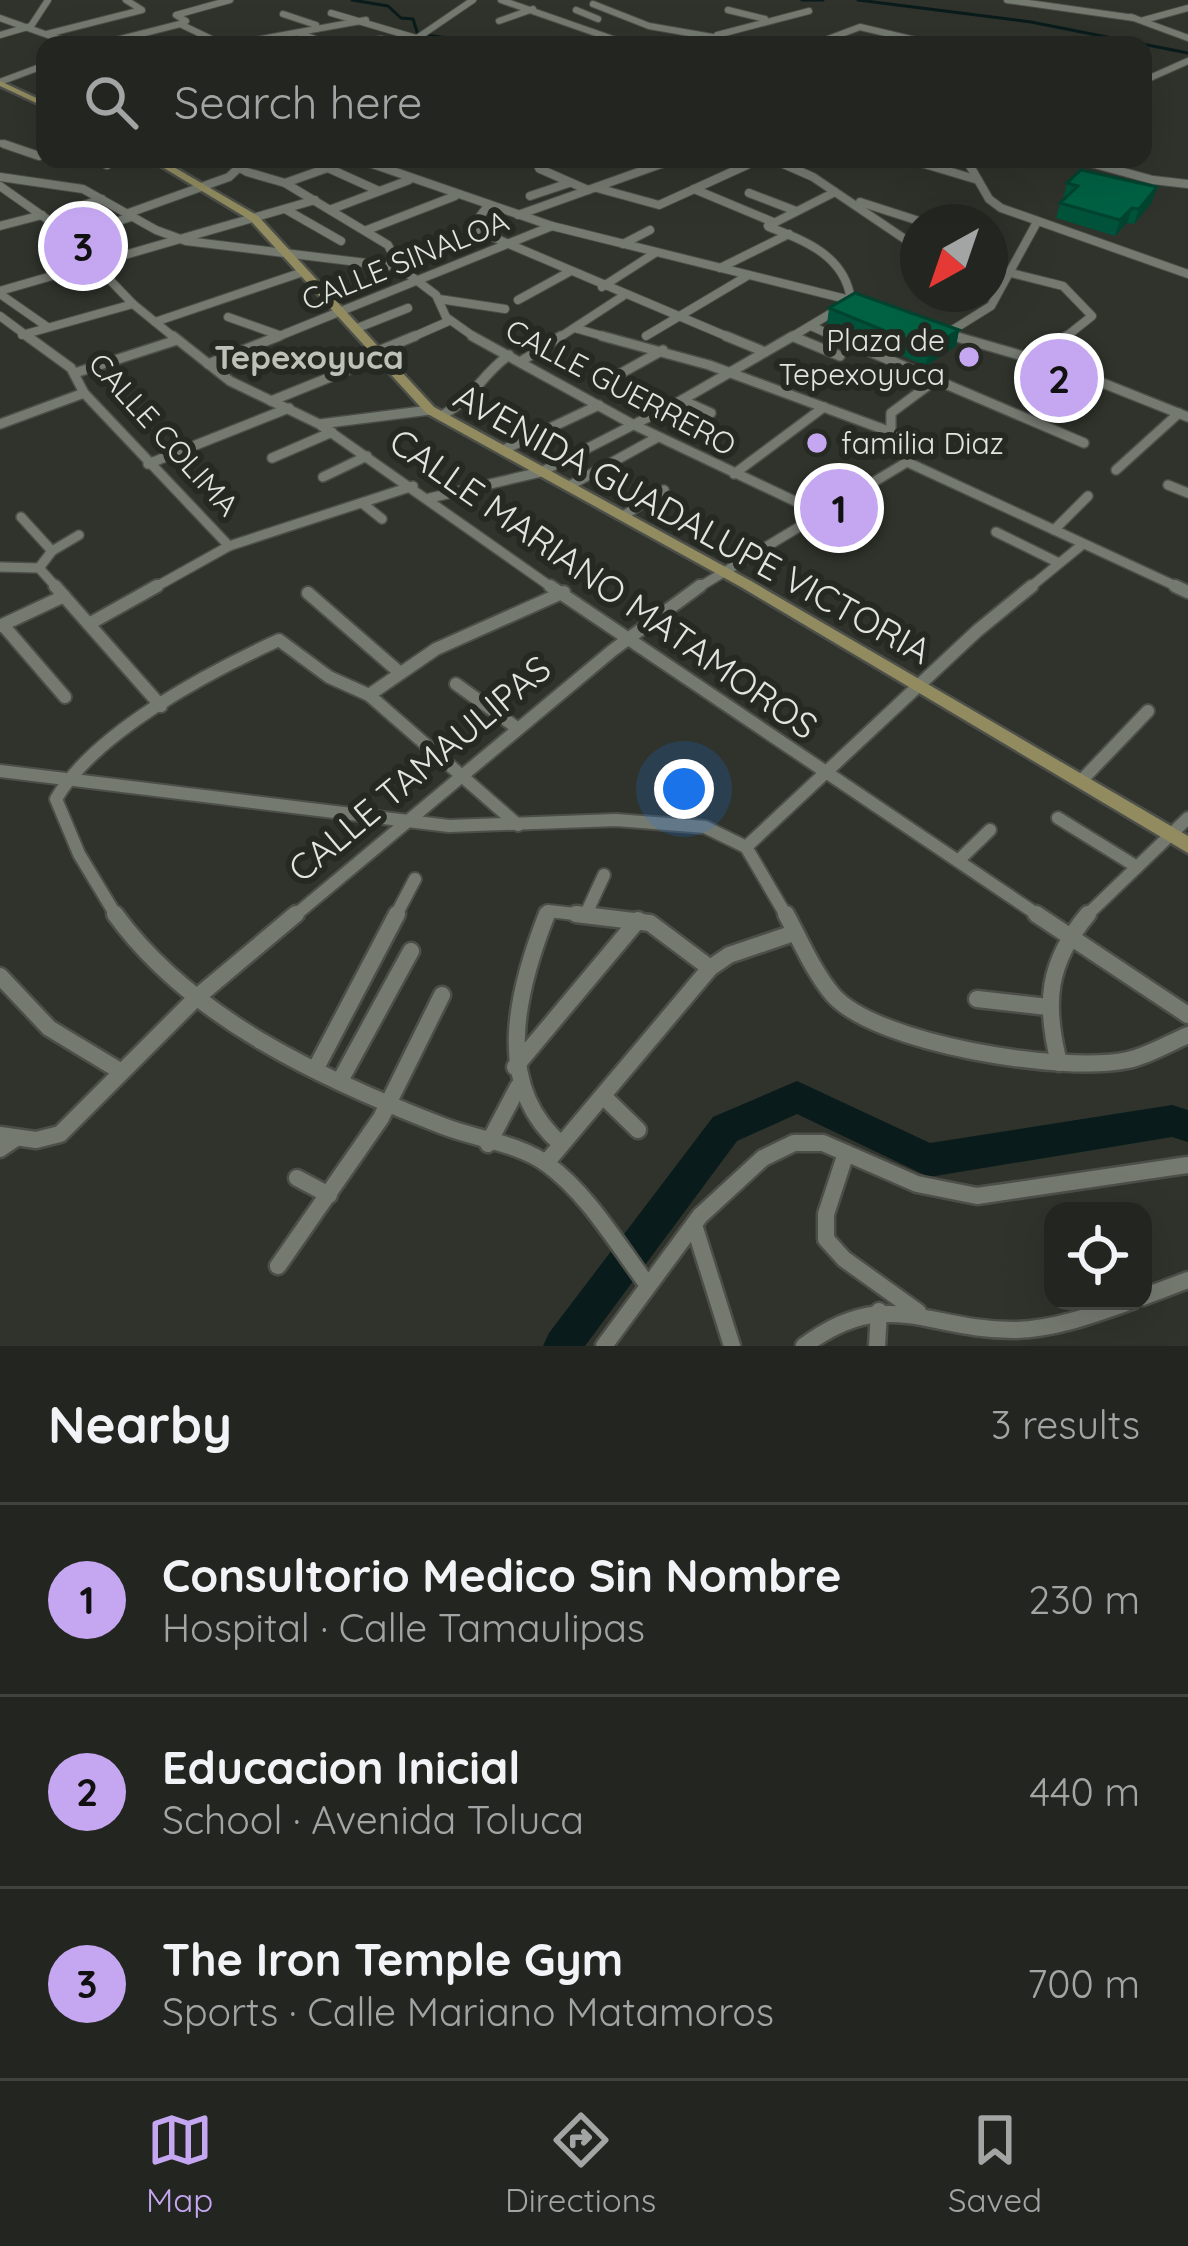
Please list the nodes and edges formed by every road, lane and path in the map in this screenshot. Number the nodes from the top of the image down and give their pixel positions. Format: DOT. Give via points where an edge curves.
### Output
graph roads {
  1 [pos="49,0"];
  2 [pos="126,0"];
  3 [pos="195,0"];
  4 [pos="230,0"];
  5 [pos="473,0"];
  6 [pos="500,0"];
  7 [pos="1006,0"];
  8 [pos="1066,0"];
  9 [pos="595,2"];
  10 [pos="210,4"];
  11 [pos="1188,8"];
  12 [pos="534,9"];
  13 [pos="335,10"];
  14 [pos="728,10"];
  15 [pos="808,11"];
  16 [pos="284,14"];
  17 [pos="0,18"];
  18 [pos="1134,18"];
  19 [pos="598,19"];
  20 [pos="766,19"];
  21 [pos="499,21"];
  22 [pos="1143,21"];
  23 [pos="359,22"];
  24 [pos="180,24"];
  25 [pos="275,25"];
  26 [pos="323,27"];
  27 [pos="30,28"];
  28 [pos="293,31"];
  29 [pos="846,32"];
  30 [pos="47,34"];
  31 [pos="0,35"];
  32 [pos="52,36"];
  33 [pos="133,36"];
  34 [pos="206,36"];
  35 [pos="269,36"];
  36 [pos="307,36"];
  37 [pos="409,36"];
  38 [pos="419,36"];
  39 [pos="603,36"];
  40 [pos="693,36"];
  41 [pos="732,36"];
  42 [pos="836,36"];
  43 [pos="860,36"];
  44 [pos="898,36"];
  45 [pos="1188,38"];
  46 [pos="1188,61"];
  47 [pos="36,68"];
  48 [pos="1152,77"];
  49 [pos="0,82"];
  50 [pos="36,97"];
  51 [pos="31,98"];
  52 [pos="36,100"];
  53 [pos="0,143"];
  54 [pos="36,155"];
  55 [pos="171,168"];
  56 [pos="238,168"];
  57 [pos="328,168"];
  58 [pos="380,168"];
  59 [pos="538,168"];
  60 [pos="650,168"];
  61 [pos="740,168"];
  62 [pos="789,168"];
  63 [pos="938,168"];
  64 [pos="972,168"];
  65 [pos="1109,168"];
  66 [pos="0,177"];
  67 [pos="304,177"];
  68 [pos="410,179"];
  69 [pos="979,180"];
  70 [pos="315,182"];
  71 [pos="570,182"];
  72 [pos="285,183"];
  73 [pos="1188,184"];
  74 [pos="0,186"];
  75 [pos="206,186"];
  76 [pos="593,189"];
  77 [pos="694,189"];
  78 [pos="379,191"];
  79 [pos="835,192"];
  80 [pos="748,194"];
  81 [pos="455,196"];
  82 [pos="530,196"];
  83 [pos="102,199"];
  84 [pos="316,200"];
  85 [pos="847,200"];
  86 [pos="487,207"];
  87 [pos="285,209"];
  88 [pos="332,209"];
  89 [pos="69,210"];
  90 [pos="796,211"];
  91 [pos="42,215"];
  92 [pos="129,215"];
  93 [pos="900,215"];
  94 [pos="517,216"];
  95 [pos="254,218"];
  96 [pos="773,222"];
  97 [pos="1037,223"];
  98 [pos="0,226"];
  99 [pos="552,226"];
  100 [pos="367,230"];
  101 [pos="650,230"];
  102 [pos="789,234"];
  103 [pos="900,236"];
  104 [pos="69,237"];
  105 [pos="179,240"];
  106 [pos="341,241"];
  107 [pos="508,244"];
  108 [pos="426,245"];
  109 [pos="622,245"];
  110 [pos="655,253"];
  111 [pos="289,257"];
  112 [pos="399,262"];
  113 [pos="95,265"];
  114 [pos="718,268"];
  115 [pos="1008,270"];
  116 [pos="303,272"];
  117 [pos="569,272"];
  118 [pos="1008,272"];
  119 [pos="1188,274"];
  120 [pos="748,276"];
  121 [pos="418,281"];
  122 [pos="602,287"];
  123 [pos="0,293"];
  124 [pos="623,296"];
  125 [pos="439,299"];
  126 [pos="518,299"];
  127 [pos="850,300"];
  128 [pos="133,304"];
  129 [pos="408,308"];
  130 [pos="875,308"];
  131 [pos="505,309"];
  132 [pos="340,312"];
  133 [pos="977,312"];
  134 [pos="680,315"];
  135 [pos="0,316"];
  136 [pos="228,317"];
  137 [pos="449,321"];
  138 [pos="154,322"];
  139 [pos="46,326"];
  140 [pos="811,326"];
  141 [pos="927,327"];
  142 [pos="578,328"];
  143 [pos="356,329"];
  144 [pos="22,334"];
  145 [pos="946,334"];
  146 [pos="280,336"];
  147 [pos="646,336"];
  148 [pos="794,337"];
  149 [pos="177,340"];
  150 [pos="663,350"];
  151 [pos="765,352"];
  152 [pos="378,354"];
  153 [pos="840,356"];
  154 [pos="515,358"];
  155 [pos="1037,359"];
  156 [pos="208,364"];
  157 [pos="730,372"];
  158 [pos="75,373"];
  159 [pos="616,376"];
  160 [pos="937,379"];
  161 [pos="84,393"];
  162 [pos="682,400"];
  163 [pos="271,401"];
  164 [pos="599,405"];
  165 [pos="824,407"];
  166 [pos="289,408"];
  167 [pos="436,413"];
  168 [pos="711,413"];
  169 [pos="1183,415"];
  170 [pos="0,424"];
  171 [pos="319,424"];
  172 [pos="632,424"];
  173 [pos="332,432"];
  174 [pos="891,432"];
  175 [pos="658,437"];
  176 [pos="1084,442"];
  177 [pos="503,450"];
  178 [pos="368,456"];
  179 [pos="272,458"];
  180 [pos="907,462"];
  181 [pos="148,464"];
  182 [pos="1116,470"];
  183 [pos="542,472"];
  184 [pos="734,473"];
  185 [pos="323,477"];
  186 [pos="1168,485"];
  187 [pos="413,486"];
  188 [pos="569,486"];
  189 [pos="664,490"];
  190 [pos="1188,494"];
  191 [pos="1088,496"];
  192 [pos="430,498"];
  193 [pos="362,502"];
  194 [pos="820,513"];
  195 [pos="623,516"];
  196 [pos="21,517"];
  197 [pos="382,519"];
  198 [pos="1054,530"];
  199 [pos="996,532"];
  200 [pos="79,535"];
  201 [pos="1084,544"];
  202 [pos="229,546"];
  203 [pos="52,551"];
  204 [pos="1059,563"];
  205 [pos="0,567"];
  206 [pos="39,568"];
  207 [pos="722,570"];
  208 [pos="565,592"];
  209 [pos="1188,592"];
  210 [pos="308,593"];
  211 [pos="64,596"];
  212 [pos="89,624"];
  213 [pos="2,626"];
  214 [pos="628,638"];
  215 [pos="399,672"];
  216 [pos="456,684"];
  217 [pos="919,684"];
  218 [pos="369,695"];
  219 [pos="64,697"];
  220 [pos="161,706"];
  221 [pos="1148,712"];
  222 [pos="517,728"];
  223 [pos="0,771"];
  224 [pos="826,774"];
  225 [pos="460,775"];
  226 [pos="65,779"];
  227 [pos="1081,781"];
  228 [pos="1058,818"];
  229 [pos="1188,818"];
  230 [pos="406,821"];
  231 [pos="518,825"];
  232 [pos="990,830"];
  233 [pos="1172,836"];
  234 [pos="1188,845"];
  235 [pos="746,847"];
  236 [pos="959,860"];
  237 [pos="1137,868"];
  238 [pos="604,875"];
  239 [pos="415,879"];
  240 [pos="585,916"];
  241 [pos="638,920"];
  242 [pos="794,933"];
  243 [pos="1072,934"];
  244 [pos="412,951"];
  245 [pos="710,968"];
  246 [pos="0,976"];
  247 [pos="442,994"];
  248 [pos="196,998"];
  249 [pos="977,999"];
  250 [pos="1048,1007"];
  251 [pos="1188,1015"];
  252 [pos="1188,1035"];
  253 [pos="1059,1063"];
  254 [pos="317,1066"];
  255 [pos="120,1071"];
  256 [pos="516,1077"];
  257 [pos="341,1079"];
  258 [pos="603,1096"];
  259 [pos="389,1102"];
  260 [pos="638,1130"];
  261 [pos="5,1141"];
  262 [pos="488,1144"];
  263 [pos="561,1144"];
  264 [pos="846,1153"];
  265 [pos="546,1163"];
  266 [pos="1188,1166"];
  267 [pos="297,1178"];
  268 [pos="328,1195"];
  269 [pos="694,1225"];
  270 [pos="278,1266"];
  271 [pos="1188,1280"];
  272 [pos="647,1284"];
  273 [pos="1152,1294"];
  274 [pos="1104,1310"];
  275 [pos="879,1311"];
  276 [pos="921,1314"];
  277 [pos="604,1346"];
  278 [pos="732,1346"];
  279 [pos="804,1346"];
  280 [pos="877,1346"];
  1 -- 27 [label="street"];
  2 -- 30 [label="street" via="142,10"];
  3 -- 10 [label="street"];
  4 -- 10 [label="street"];
  5 -- 38 [label="street"];
  6 -- 12 [label="street"];
  7 -- 18 [label="street"];
  8 -- 18 [label="street"];
  9 -- 19 [label="street" via="576,10"];
  9 -- 40 [label="street"];
  10 -- 24 [label="street" via="180,12"];
  11 -- 22 [label="street"];
  12 -- 21 [label="street"];
  12 -- 39 [label="street"];
  13 -- 23 [label="street" via="368,19"];
  14 -- 20 [label="street"];
  15 -- 20 [label="street"];
  16 -- 26 [label="street"];
  17 -- 27 [label="street"];
  18 -- 22 [label="street"];
  20 -- 41 [label="street"];
  22 -- 45 [label="street"];
  23 -- 26 [label="street"];
  23 -- 37 [label="street"];
  24 -- 33 [label="street"];
  24 -- 34 [label="street"];
  25 -- 28 [label="street"];
  26 -- 28 [label="street"];
  27 -- 30 [label="street"];
  27 -- 31 [label="street"];
  28 -- 35 [label="street"];
  28 -- 36 [label="street"];
  29 -- 42 [label="street"];
  29 -- 43 [label="street"];
  29 -- 44 [label="street" via="860,27"];
  30 -- 32 [label="street"];
  46 -- 48 [label="street"];
  47 -- 49 [label="street"];
  49 -- 51 [label="main road"];
  50 -- 51 [label="street"];
  51 -- 52 [label="main road"];
  53 -- 54 [label="street"];
  55 -- 75 [label="main road, AVENIDA GUADALUPE VICTORIA"];
  56 -- 72 [label="street"];
  56 -- 75 [label="street"];
  57 -- 67 [label="street"];
  57 -- 78 [label="street"];
  58 -- 68 [label="street"];
  59 -- 71 [label="street"];
  60 -- 76 [label="street"];
  61 -- 77 [label="street"];
  62 -- 79 [label="street"];
  63 -- 69 [label="street"];
  64 -- 69 [label="street"];
  65 -- 73 [label="street"];
  66 -- 83 [label="street" via="71,185"];
  67 -- 70 [label="street"];
  67 -- 72 [label="street"];
  68 -- 78 [label="street"];
  68 -- 81 [label="street"];
  69 -- 97 [label="street" via="994,203"];
  71 -- 76 [label="street"];
  71 -- 82 [label="street"];
  72 -- 84 [label="street"];
  74 -- 91 [label="street, CALLE MARIANO MATAMOROS"];
  75 -- 92 [label="street"];
  75 -- 95 [label="main road, AVENIDA GUADALUPE VICTORIA"];
  76 -- 77 [label="street" via="655,205"];
  76 -- 94 [label="street"];
  77 -- 96 [label="street"];
  78 -- 88 [label="street"];
  79 -- 85 [label="street"];
  79 -- 90 [label="street"];
  80 -- 90 [label="street"];
  81 -- 86 [label="street"];
  81 -- 100 [label="street"];
  83 -- 89 [label="street"];
  83 -- 92 [label="street"];
  84 -- 87 [label="street"];
  84 -- 88 [label="street"];
  85 -- 93 [label="street"];
  85 -- 103 [label="street"];
  86 -- 94 [label="street"];
  86 -- 107 [label="street" via="471,228"];
  87 -- 95 [label="street"];
  87 -- 106 [label="street"];
  88 -- 100 [label="street"];
  90 -- 96 [label="street"];
  91 -- 98 [label="street"];
  91 -- 104 [label="street, CALLE MARIANO MATAMOROS"];
  92 -- 104 [label="street"];
  92 -- 105 [label="street"];
  94 -- 99 [label="street"];
  95 -- 105 [label="street"];
  95 -- 111 [label="main road, AVENIDA GUADALUPE VICTORIA"];
  96 -- 102 [label="street" via="768,226"];
  97 -- 115 [label="street"];
  97 -- 119 [label="street"];
  99 -- 107 [label="street, CALLE SINALOA"];
  99 -- 109 [label="street"];
  100 -- 112 [label="street"];
  101 -- 109 [label="street"];
  102 -- 114 [label="street"];
  102 -- 127 [label="street" via="818,247 849,283"];
  104 -- 113 [label="street, CALLE MARIANO MATAMOROS"];
  105 -- 111 [label="street"];
  105 -- 113 [label="street"];
  107 -- 117 [label="street"];
  107 -- 121 [label="street, CALLE SINALOA"];
  108 -- 112 [label="street"];
  109 -- 110 [label="street"];
  110 -- 114 [label="street"];
  110 -- 122 [label="street"];
  111 -- 112 [label="street"];
  111 -- 116 [label="main road, AVENIDA GUADALUPE VICTORIA"];
  112 -- 121 [label="street"];
  113 -- 123 [label="street"];
  113 -- 128 [label="street, CALLE MARIANO MATAMOROS"];
  114 -- 120 [label="street"];
  116 -- 132 [label="main road, AVENIDA GUADALUPE VICTORIA"];
  116 -- 138 [label="street"];
  117 -- 122 [label="street"];
  117 -- 126 [label="street"];
  118 -- 155 [label="street" via="1063,286 1092,316"];
  120 -- 127 [label="street"];
  120 -- 134 [label="street"];
  121 -- 125 [label="street"];
  121 -- 132 [label="street, CALLE SINALOA"];
  122 -- 124 [label="street"];
  123 -- 139 [label="street"];
  124 -- 134 [label="street"];
  124 -- 142 [label="street"];
  125 -- 131 [label="street"];
  125 -- 137 [label="street"];
  127 -- 130 [label="street"];
  127 -- 140 [label="street"];
  128 -- 138 [label="street, CALLE MARIANO MATAMOROS"];
  128 -- 139 [label="street"];
  129 -- 143 [label="street"];
  132 -- 143 [label="main road, AVENIDA GUADALUPE VICTORIA"];
  132 -- 146 [label="street, CALLE SINALOA"];
  133 -- 145 [label="street"];
  134 -- 147 [label="street"];
  134 -- 151 [label="street"];
  135 -- 144 [label="street, CALLE COLIMA"];
  136 -- 146 [label="street"];
  137 -- 152 [label="street"];
  137 -- 154 [label="street, CALLE GUERRERO"];
  138 -- 149 [label="street, CALLE MARIANO MATAMOROS"];
  139 -- 144 [label="street"];
  140 -- 148 [label="street"];
  140 -- 160 [label="street"];
  141 -- 145 [label="street"];
  142 -- 150 [label="street"];
  142 -- 154 [label="street"];
  143 -- 152 [label="main road, AVENIDA GUADALUPE VICTORIA"];
  144 -- 158 [label="street, CALLE COLIMA"];
  145 -- 155 [label="street"];
  146 -- 156 [label="street, CALLE SINALOA"];
  148 -- 151 [label="street"];
  148 -- 153 [label="street"];
  149 -- 156 [label="street, CALLE MARIANO MATAMOROS"];
  149 -- 158 [label="street"];
  150 -- 157 [label="street"];
  150 -- 159 [label="street, CALLE GUERRERO"];
  151 -- 157 [label="street"];
  152 -- 163 [label="street"];
  152 -- 167 [label="main road, AVENIDA GUADALUPE VICTORIA"];
  154 -- 164 [label="street, CALLE GUERRERO"];
  154 -- 167 [label="street" via="489,370 471,399"];
  155 -- 169 [label="street"];
  156 -- 163 [label="street, CALLE MARIANO MATAMOROS"];
  157 -- 162 [label="street"];
  157 -- 165 [label="street"];
  158 -- 161 [label="street, CALLE COLIMA"];
  160 -- 174 [label="street" via="895,408"];
  160 -- 176 [label="street"];
  161 -- 170 [label="street"];
  161 -- 181 [label="street, CALLE COLIMA"];
  162 -- 168 [label="street"];
  162 -- 172 [label="street"];
  163 -- 166 [label="street, CALLE MARIANO MATAMOROS"];
  164 -- 172 [label="street, CALLE GUERRERO"];
  164 -- 177 [label="street"];
  165 -- 174 [label="street"];
  165 -- 184 [label="street"];
  166 -- 171 [label="street, CALLE MARIANO MATAMOROS"];
  166 -- 181 [label="street"];
  167 -- 171 [label="street"];
  167 -- 177 [label="main road, AVENIDA GUADALUPE VICTORIA"];
  169 -- 182 [label="street"];
  171 -- 173 [label="street, CALLE MARIANO MATAMOROS"];
  172 -- 175 [label="street, CALLE GUERRERO"];
  172 -- 183 [label="street"];
  173 -- 178 [label="street, CALLE MARIANO MATAMOROS"];
  173 -- 179 [label="street"];
  174 -- 180 [label="street"];
  175 -- 184 [label="street, CALLE GUERRERO"];
  175 -- 188 [label="street"];
  177 -- 183 [label="main road, AVENIDA GUADALUPE VICTORIA"];
  178 -- 185 [label="street"];
  178 -- 187 [label="street, CALLE MARIANO MATAMOROS"];
  180 -- 194 [label="street, CALLE TAMAULIPAS"];
  180 -- 198 [label="street"];
  181 -- 202 [label="street, CALLE COLIMA"];
  183 -- 188 [label="main road, AVENIDA GUADALUPE VICTORIA"];
  183 -- 192 [label="street"];
  184 -- 194 [label="street, CALLE GUERRERO"];
  186 -- 190 [label="street"];
  187 -- 192 [label="street, CALLE MARIANO MATAMOROS"];
  187 -- 193 [label="street"];
  188 -- 195 [label="main road, AVENIDA GUADALUPE VICTORIA"];
  189 -- 195 [label="street"];
  191 -- 198 [label="street"];
  192 -- 208 [label="street, CALLE MARIANO MATAMOROS"];
  193 -- 197 [label="street"];
  193 -- 202 [label="street"];
  194 -- 207 [label="street, CALLE TAMAULIPAS"];
  195 -- 207 [label="main road, AVENIDA GUADALUPE VICTORIA"];
  196 -- 203 [label="street"];
  198 -- 201 [label="street"];
  199 -- 204 [label="street"];
  200 -- 203 [label="street"];
  201 -- 204 [label="street"];
  201 -- 209 [label="street"];
  202 -- 212 [label="street"];
  203 -- 206 [label="street"];
  204 -- 217 [label="street"];
  205 -- 206 [label="street"];
  206 -- 211 [label="street"];
  207 -- 214 [label="street, CALLE TAMAULIPAS"];
  207 -- 217 [label="main road, AVENIDA GUADALUPE VICTORIA"];
  208 -- 214 [label="street, CALLE MARIANO MATAMOROS"];
  208 -- 215 [label="street"];
  210 -- 215 [label="street"];
  211 -- 212 [label="street"];
  211 -- 213 [label="street"];
  212 -- 220 [label="street"];
  213 -- 219 [label="street"];
  214 -- 222 [label="street, CALLE TAMAULIPAS"];
  214 -- 224 [label="street, CALLE MARIANO MATAMOROS"];
  215 -- 218 [label="street"];
  216 -- 222 [label="street"];
  217 -- 224 [label="street"];
  217 -- 227 [label="main road, AVENIDA GUADALUPE VICTORIA"];
  218 -- 220 [label="street" via="279,640"];
  218 -- 225 [label="street"];
  220 -- 226 [label="street"];
  221 -- 227 [label="street"];
  222 -- 225 [label="street, CALLE TAMAULIPAS"];
  223 -- 226 [label="street"];
  224 -- 235 [label="street"];
  224 -- 236 [label="street, CALLE MARIANO MATAMOROS"];
  225 -- 230 [label="street, CALLE TAMAULIPAS"];
  225 -- 231 [label="street"];
  226 -- 230 [label="street"];
  226 -- 248 [label="street" via="56,800 76,850 140,944"];
  227 -- 233 [label="main road, AVENIDA GUADALUPE VICTORIA"];
  228 -- 237 [label="street"];
  229 -- 233 [label="street"];
  230 -- 231 [label="street"];
  230 -- 248 [label="street, CALLE TAMAULIPAS"];
  231 -- 235 [label="street" via="664,821 722,832"];
  232 -- 236 [label="street"];
  233 -- 234 [label="main road, AVENIDA GUADALUPE VICTORIA"];
  233 -- 237 [label="street"];
  235 -- 242 [label="street"];
  236 -- 243 [label="street, CALLE MARIANO MATAMOROS"];
  237 -- 243 [label="street"];
  238 -- 240 [label="street"];
  239 -- 254 [label="street"];
  240 -- 241 [label="street"];
  240 -- 256 [label="street" via="545,916 517,1023"];
  241 -- 245 [label="street"];
  241 -- 256 [label="street"];
  242 -- 245 [label="street"];
  242 -- 253 [label="street" via="833,995 864,1019 938,1043"];
  243 -- 250 [label="street" via="1053,970"];
  243 -- 251 [label="street, CALLE MARIANO MATAMOROS"];
  244 -- 257 [label="street"];
  245 -- 258 [label="street"];
  246 -- 255 [label="street" via="49,1028"];
  247 -- 259 [label="street"];
  248 -- 254 [label="street"];
  248 -- 255 [label="street, CALLE TAMAULIPAS"];
  249 -- 250 [label="street"];
  250 -- 253 [label="street"];
  252 -- 253 [label="street" via="1128,1060"];
  254 -- 257 [label="street"];
  255 -- 261 [label="street, CALLE TAMAULIPAS" via="60,1134"];
  256 -- 262 [label="street"];
  256 -- 263 [label="street" via="532,1116"];
  257 -- 259 [label="street"];
  258 -- 260 [label="street"];
  258 -- 263 [label="street"];
  259 -- 262 [label="street"];
  259 -- 268 [label="street"];
  262 -- 265 [label="street"];
  263 -- 265 [label="street"];
  264 -- 266 [label="street" via="949,1196"];
  264 -- 269 [label="street" via="806,1141 773,1149"];
  264 -- 276 [label="street" via="826,1239"];
  265 -- 272 [label="street"];
  267 -- 268 [label="street"];
  268 -- 270 [label="street"];
  269 -- 272 [label="street"];
  269 -- 278 [label="street"];
  271 -- 273 [label="street"];
  272 -- 277 [label="street"];
  274 -- 276 [label="street" via="1016,1330"];
  275 -- 276 [label="street"];
  275 -- 279 [label="street" via="849,1317"];
  275 -- 280 [label="street"];
}
